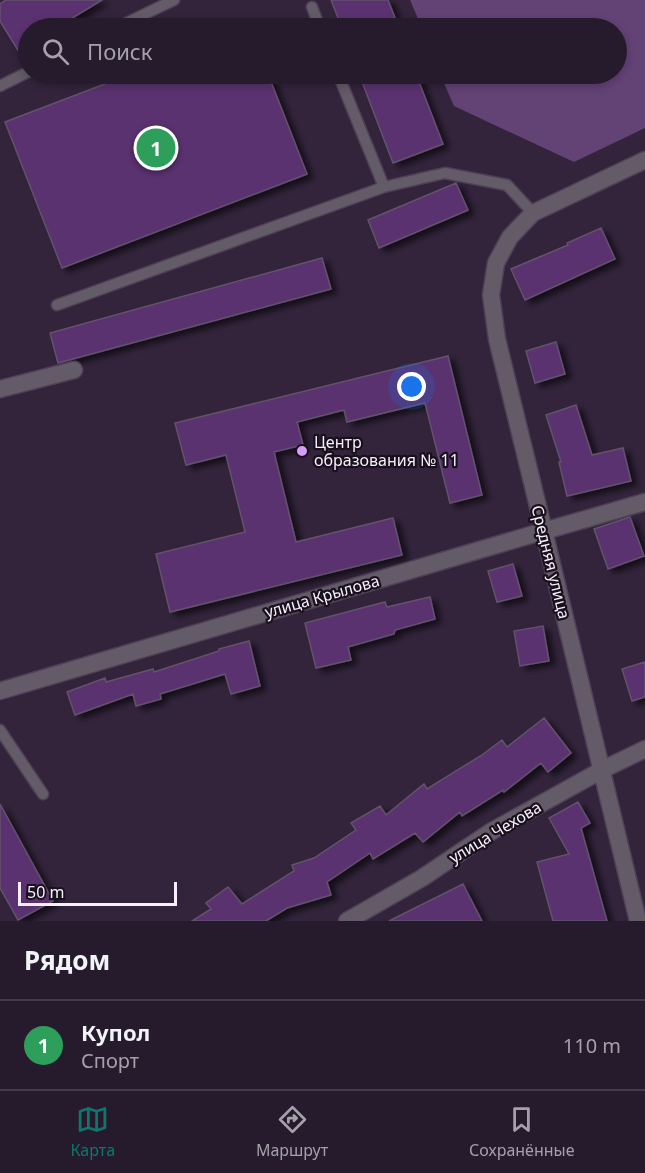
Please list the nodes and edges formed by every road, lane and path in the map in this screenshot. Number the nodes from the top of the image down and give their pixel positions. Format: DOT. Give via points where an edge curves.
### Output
graph roads {
  1 [pos="174,0"];
  2 [pos="312,7"];
  3 [pos="137,18"];
  4 [pos="316,18"];
  5 [pos="18,77"];
  6 [pos="342,84"];
  7 [pos="0,86"];
  8 [pos="645,160"];
  9 [pos="384,187"];
  10 [pos="533,213"];
  11 [pos="57,305"];
  12 [pos="74,370"];
  13 [pos="0,389"];
  14 [pos="645,502"];
  15 [pos="544,531"];
  16 [pos="0,691"];
  17 [pos="0,730"];
  18 [pos="645,749"];
  19 [pos="602,770"];
  20 [pos="43,794"];
  21 [pos="347,921"];
  22 [pos="638,921"];
  1 -- 3 [label="lane"];
  2 -- 4 [label="lane"];
  5 -- 7 [label="lane"];
  6 -- 9 [label="lane"];
  8 -- 10 [label="street"];
  9 -- 10 [label="lane" via="445,173 507,185"];
  9 -- 11 [label="lane"];
  10 -- 15 [label="street, Средняя улица" via="510,237 496,263 491,295 497,339"];
  12 -- 13 [label="street"];
  14 -- 15 [label="street, улица Крылова"];
  15 -- 16 [label="street, улица Крылова"];
  15 -- 19 [label="street, Средняя улица"];
  17 -- 20 [label="lane"];
  18 -- 19 [label="street, улица Чехова"];
  19 -- 21 [label="street, улица Чехова" via="492,831 422,878"];
  19 -- 22 [label="street, Средняя улица"];
}
